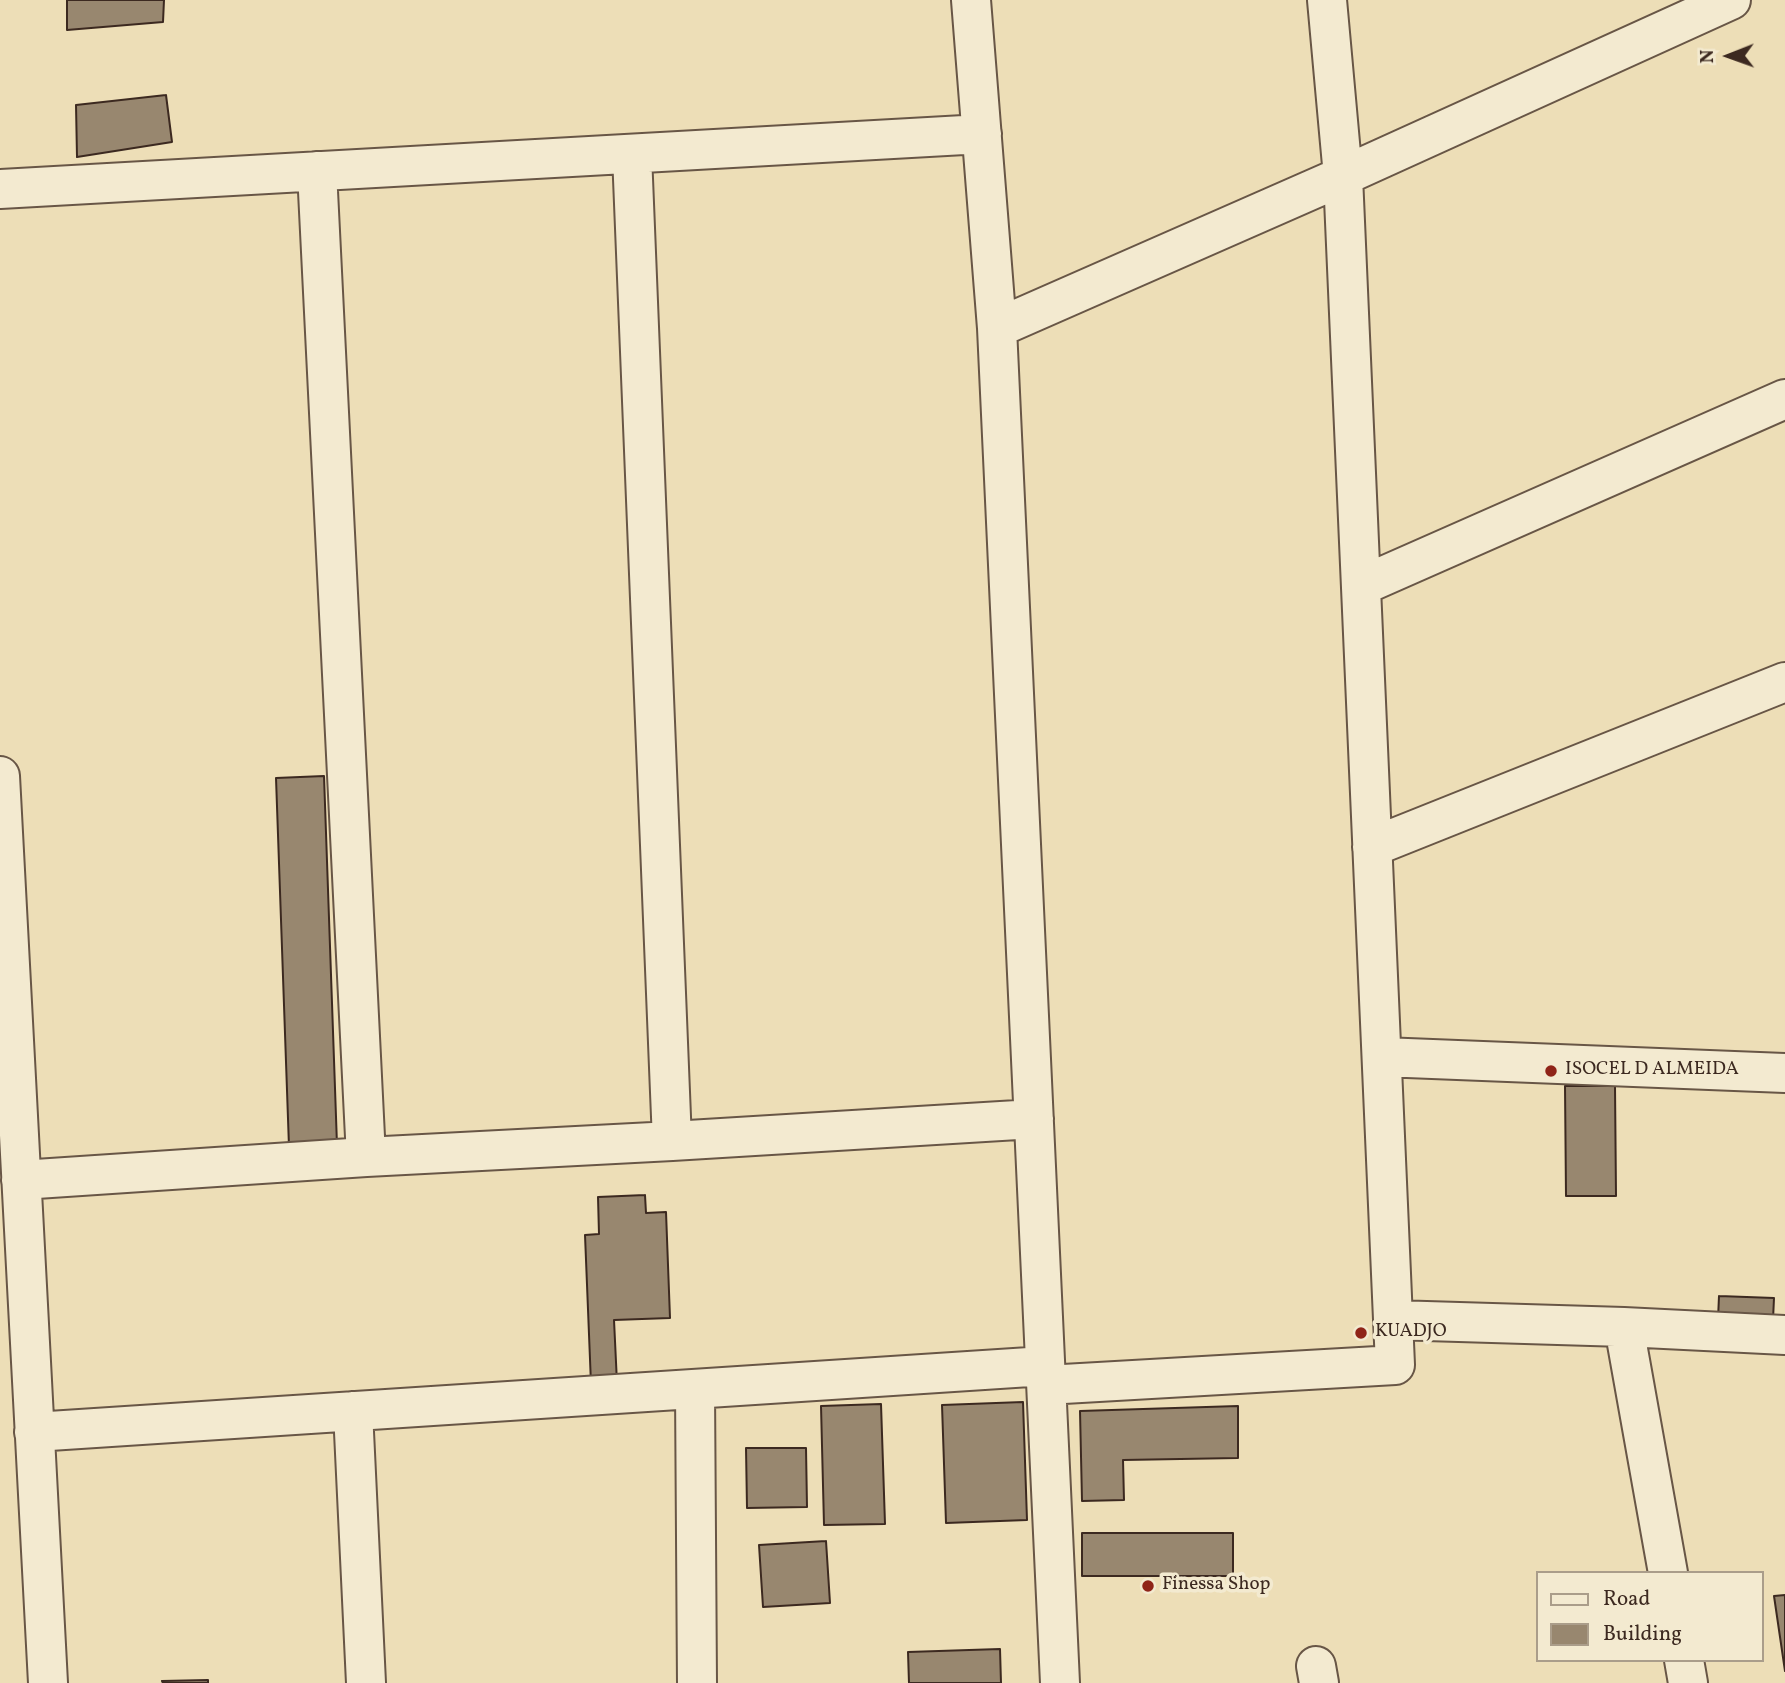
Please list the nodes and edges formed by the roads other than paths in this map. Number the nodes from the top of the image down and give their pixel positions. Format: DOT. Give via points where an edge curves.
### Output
graph roads {
  1 [pos="971,0"];
  2 [pos="1327,0"];
  3 [pos="1731,0"];
  4 [pos="982,134"];
  5 [pos="632,154"];
  6 [pos="317,171"];
  7 [pos="1343,176"];
  8 [pos="0,189"];
  9 [pos="997,328"];
  10 [pos="1785,399"];
  11 [pos="1361,586"];
  12 [pos="1785,682"];
  13 [pos="0,776"];
  14 [pos="1372,847"];
  15 [pos="1382,1057"];
  16 [pos="1785,1073"];
  17 [pos="1034,1119"];
  18 [pos="672,1141"];
  19 [pos="366,1157"];
  20 [pos="21,1180"];
  21 [pos="1393,1320"];
  22 [pos="1623,1327"];
  23 [pos="1785,1335"];
  24 [pos="1046,1376"];
  25 [pos="695,1389"];
  26 [pos="352,1411"];
  27 [pos="34,1432"];
  28 [pos="1668,1571"];
  29 [pos="1684,1662"];
  30 [pos="48,1683"];
  31 [pos="366,1683"];
  32 [pos="697,1683"];
  33 [pos="1060,1683"];
  34 [pos="1688,1683"];
  1 -- 4 [label="street"];
  2 -- 7 [label="street"];
  3 -- 7 [label="street"];
  4 -- 5 [label="street"];
  4 -- 9 [label="street"];
  5 -- 6 [label="street"];
  5 -- 18 [label="street"];
  6 -- 8 [label="street"];
  6 -- 19 [label="street"];
  7 -- 9 [label="street"];
  7 -- 11 [label="street"];
  9 -- 17 [label="street"];
  10 -- 11 [label="street"];
  11 -- 14 [label="street"];
  12 -- 14 [label="street"];
  13 -- 20 [label="street"];
  14 -- 15 [label="street"];
  15 -- 16 [label="street"];
  15 -- 21 [label="street"];
  17 -- 18 [label="street"];
  17 -- 24 [label="street"];
  18 -- 19 [label="street"];
  19 -- 20 [label="street"];
  20 -- 27 [label="street"];
  21 -- 22 [label="street"];
  21 -- 24 [label="street" via="1395,1365"];
  22 -- 23 [label="street"];
  22 -- 28 [label="street"];
  24 -- 25 [label="street"];
  24 -- 33 [label="street"];
  25 -- 26 [label="street"];
  25 -- 32 [label="street"];
  26 -- 27 [label="street"];
  26 -- 31 [label="street"];
  27 -- 30 [label="street"];
  29 -- 34 [label="street"];
}
